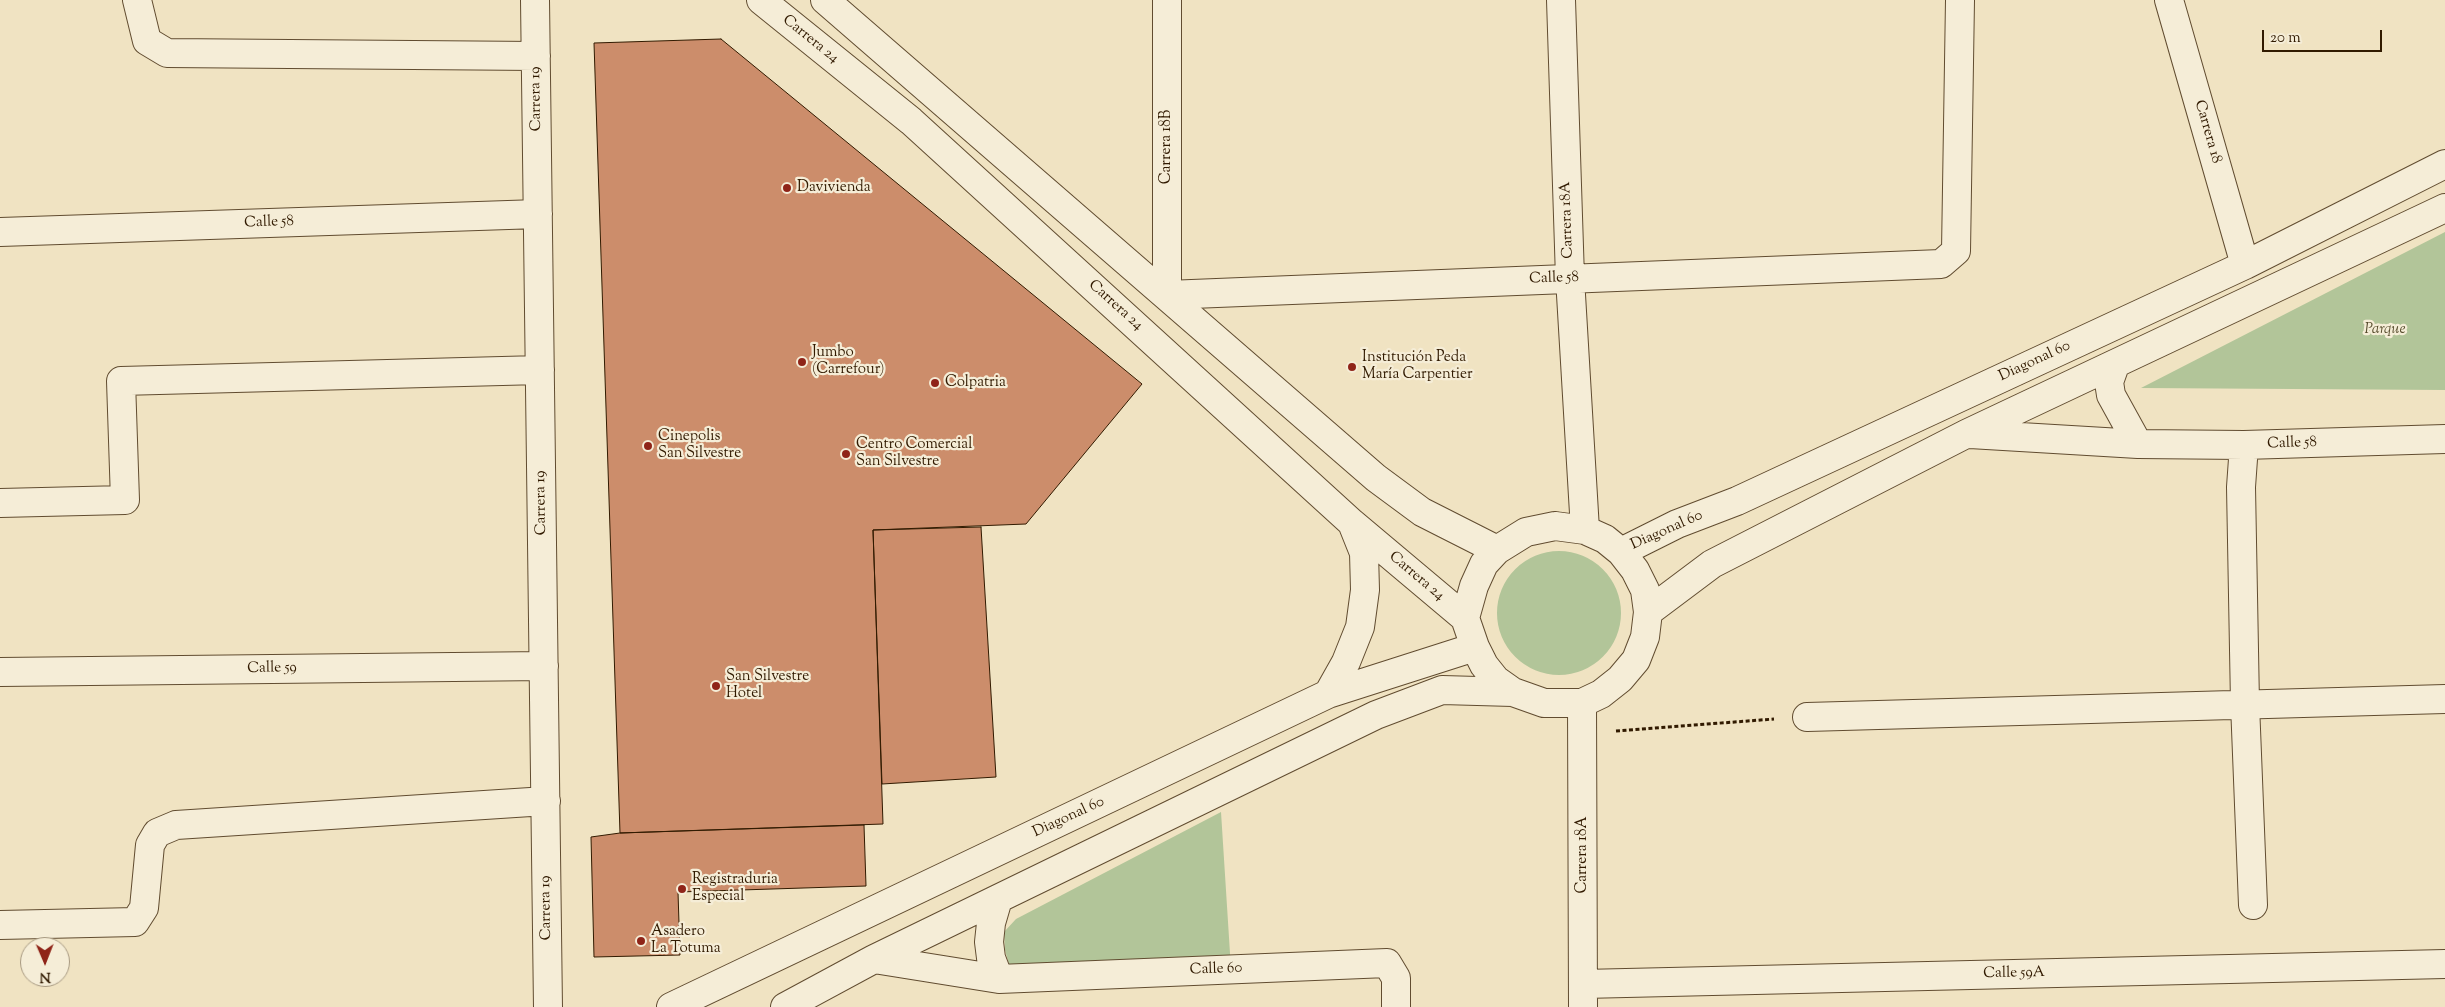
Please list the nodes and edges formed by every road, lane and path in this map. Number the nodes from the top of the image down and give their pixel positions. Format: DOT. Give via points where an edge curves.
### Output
graph roads {
  1 [pos="137,0"];
  2 [pos="535,0"];
  3 [pos="760,0"];
  4 [pos="826,0"];
  5 [pos="1168,0"];
  6 [pos="1561,0"];
  7 [pos="1960,0"];
  8 [pos="2169,0"];
  9 [pos="536,56"];
  10 [pos="2445,164"];
  11 [pos="2445,208"];
  12 [pos="538,214"];
  13 [pos="0,232"];
  14 [pos="2245,265"];
  15 [pos="1570,278"];
  16 [pos="1167,295"];
  17 [pos="2116,365"];
  18 [pos="540,370"];
  19 [pos="1966,434"];
  20 [pos="2445,439"];
  21 [pos="2138,444"];
  22 [pos="2244,445"];
  23 [pos="0,503"];
  24 [pos="1352,523"];
  25 [pos="1585,530"];
  26 [pos="1498,550"];
  27 [pos="1622,552"];
  28 [pos="1648,612"];
  29 [pos="1465,618"];
  30 [pos="1475,647"];
  31 [pos="544,666"];
  32 [pos="0,672"];
  33 [pos="1512,692"];
  34 [pos="1328,694"];
  35 [pos="2445,699"];
  36 [pos="1582,702"];
  37 [pos="2245,704"];
  38 [pos="1807,716"];
  39 [pos="1582,733"];
  40 [pos="546,801"];
  41 [pos="998,899"];
  42 [pos="2253,905"];
  43 [pos="0,925"];
  44 [pos="874,959"];
  45 [pos="2445,964"];
  46 [pos="999,979"];
  47 [pos="1583,995"];
  48 [pos="548,1007"];
  49 [pos="671,1007"];
  50 [pos="785,1007"];
  51 [pos="1396,1007"];
  1 -- 9 [label="street" via="147,41 167,53"];
  2 -- 9 [label="street, Carrera 19"];
  3 -- 24 [label="street, Carrera 24" via="911,121"];
  4 -- 16 [label="street"];
  5 -- 16 [label="street, Carrera 18B"];
  6 -- 15 [label="street, Carrera 18A"];
  7 -- 15 [label="street, Calle 58" via="1956,251 1941,264"];
  8 -- 14 [label="street, Carrera 18"];
  9 -- 12 [label="street, Carrera 19"];
  10 -- 14 [label="street, Diagonal 60"];
  11 -- 17 [label="street"];
  12 -- 13 [label="street, Calle 58"];
  12 -- 18 [label="street, Carrera 19"];
  14 -- 27 [label="street, Diagonal 60"];
  15 -- 16 [label="street, Calle 58"];
  15 -- 25 [label="street, Carrera 18A"];
  16 -- 26 [label="street" via="1376,478 1422,512"];
  17 -- 19 [label="street"];
  17 -- 21 [label="street" via="2109,382 2111,395"];
  18 -- 23 [label="street" via="121,381 125,500"];
  18 -- 31 [label="street, Carrera 19"];
  19 -- 21 [label="street, Calle 58"];
  19 -- 28 [label="street" via="1712,564"];
  20 -- 22 [label="street, Calle 58"];
  21 -- 22 [label="street, Calle 58"];
  22 -- 37 [label="street" via="2241,487"];
  24 -- 29 [label="street, Carrera 24"];
  24 -- 34 [label="street" via="1364,553 1365,590 1360,628"];
  25 -- 26 [label="street" via="1555,526 1526,532"];
  25 -- 27 [label="street"];
  26 -- 29 [label="street" via="1484,564"];
  27 -- 28 [label="street" via="1645,590"];
  28 -- 36 [label="street" via="1646,637 1636,660 1601,694"];
  29 -- 30 [label="street"];
  30 -- 33 [label="street" via="1496,680"];
  30 -- 34 [label="street, Diagonal 60"];
  31 -- 32 [label="street, Calle 59"];
  31 -- 40 [label="street, Carrera 19"];
  33 -- 36 [label="street" via="1544,703"];
  33 -- 41 [label="street" via="1442,690 1376,715"];
  34 -- 49 [label="street, Diagonal 60"];
  35 -- 37 [label="street"];
  36 -- 39 [label="street, Carrera 18A"];
  37 -- 38 [label="street"];
  37 -- 42 [label="street"];
  38 -- 39 [label="path"];
  39 -- 47 [label="street, Carrera 18A"];
  40 -- 43 [label="street" via="176,825 157,833 150,845 144,908 135,922"];
  40 -- 48 [label="street, Carrera 19"];
  41 -- 44 [label="street"];
  41 -- 46 [label="street" via="989,942"];
  44 -- 46 [label="street, Calle 60"];
  44 -- 50 [label="street"];
  45 -- 47 [label="street, Calle 59A"];
  46 -- 51 [label="street, Calle 60" via="1387,964 1396,978"];
}
